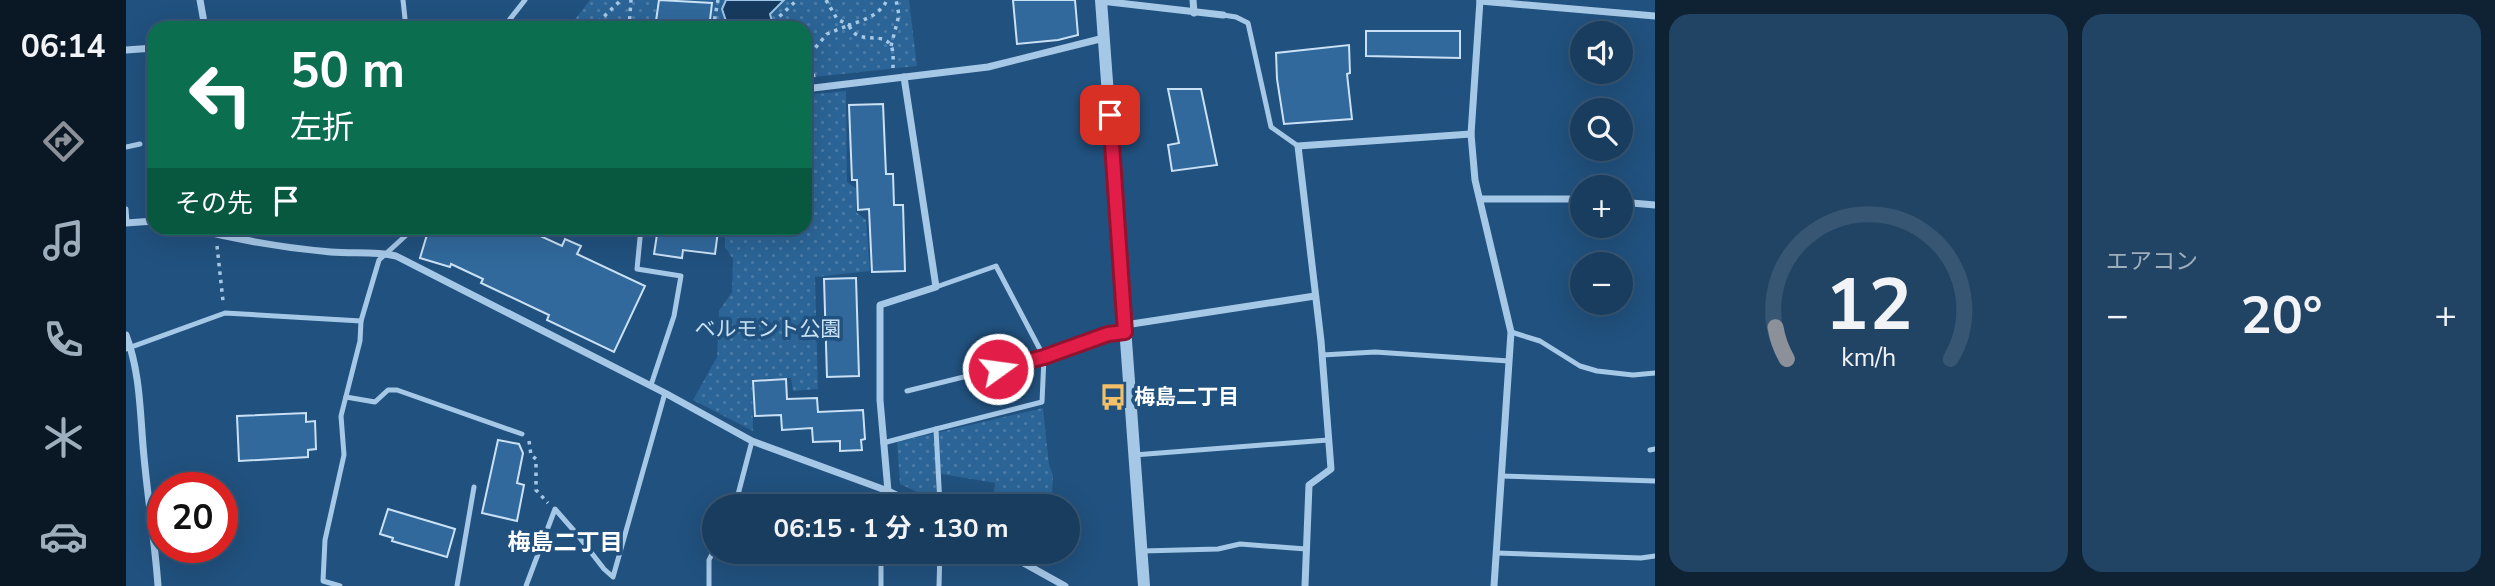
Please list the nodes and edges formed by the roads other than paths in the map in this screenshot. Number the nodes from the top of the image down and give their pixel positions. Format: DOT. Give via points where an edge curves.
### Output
graph roads {
  1 [pos="200,0"];
  2 [pos="403,0"];
  3 [pos="525,0"];
  4 [pos="1101,0"];
  5 [pos="1193,0"];
  6 [pos="1480,1"];
  7 [pos="1194,13"];
  8 [pos="1223,15"];
  9 [pos="1655,16"];
  10 [pos="204,21"];
  11 [pos="405,21"];
  12 [pos="508,21"];
  13 [pos="1104,38"];
  14 [pos="147,48"];
  15 [pos="126,50"];
  16 [pos="904,77"];
  17 [pos="812,88"];
  18 [pos="1471,134"];
  19 [pos="140,144"];
  20 [pos="1298,146"];
  21 [pos="126,147"];
  22 [pos="1480,199"];
  23 [pos="1570,199"];
  24 [pos="1633,203"];
  25 [pos="1655,205"];
  26 [pos="126,209"];
  27 [pos="147,222"];
  28 [pos="127,223"];
  29 [pos="228,235"];
  30 [pos="406,235"];
  31 [pos="640,235"];
  32 [pos="385,253"];
  33 [pos="936,287"];
  34 [pos="1315,296"];
  35 [pos="361,321"];
  36 [pos="1125,328"];
  37 [pos="1511,332"];
  38 [pos="126,335"];
  39 [pos="128,348"];
  40 [pos="1322,355"];
  41 [pos="1044,357"];
  42 [pos="1509,361"];
  43 [pos="1655,373"];
  44 [pos="650,385"];
  45 [pos="907,391"];
  46 [pos="666,393"];
  47 [pos="346,397"];
  48 [pos="936,429"];
  49 [pos="522,435"];
  50 [pos="1328,440"];
  51 [pos="752,441"];
  52 [pos="883,443"];
  53 [pos="1134,455"];
  54 [pos="1501,476"];
  55 [pos="1655,481"];
  56 [pos="474,487"];
  57 [pos="888,491"];
  58 [pos="739,494"];
  59 [pos="888,494"];
  60 [pos="894,494"];
  61 [pos="939,494"];
  62 [pos="1306,549"];
  63 [pos="1141,551"];
  64 [pos="1497,554"];
  65 [pos="1655,556"];
  66 [pos="709,564"];
  67 [pos="881,564"];
  68 [pos="940,564"];
  69 [pos="1025,564"];
  70 [pos="158,586"];
  71 [pos="340,586"];
  72 [pos="457,586"];
  73 [pos="526,586"];
  74 [pos="709,586"];
  75 [pos="881,586"];
  76 [pos="939,586"];
  77 [pos="1065,586"];
  78 [pos="1144,586"];
  79 [pos="1305,586"];
  80 [pos="1494,586"];
  1 -- 10 [label="street"];
  2 -- 11 [label="lane"];
  3 -- 12 [label="lane"];
  4 -- 7 [label="street"];
  4 -- 13 [label="street"];
  5 -- 7 [label="street"];
  6 -- 9 [label="street"];
  6 -- 18 [label="street"];
  7 -- 8 [label="street"];
  8 -- 20 [label="lane" via="1248,23 1271,127"];
  13 -- 16 [label="street" via="988,66"];
  13 -- 36 [label="street"];
  14 -- 15 [label="street"];
  16 -- 17 [label="street"];
  16 -- 33 [label="street"];
  18 -- 20 [label="street"];
  18 -- 22 [label="street"];
  19 -- 21 [label="lane"];
  20 -- 34 [label="street"];
  22 -- 23 [label="street"];
  22 -- 37 [label="street"];
  24 -- 25 [label="street"];
  26 -- 28 [label="lane"];
  27 -- 28 [label="street"];
  29 -- 32 [label="street" via="334,252"];
  30 -- 32 [label="lane"];
  31 -- 44 [label="lane" via="637,269 681,276 674,316"];
  32 -- 35 [label="lane"];
  32 -- 44 [label="street"];
  33 -- 41 [label="lane" via="996,266"];
  33 -- 52 [label="street" via="880,305"];
  34 -- 36 [label="street"];
  34 -- 40 [label="street"];
  35 -- 39 [label="lane" via="225,313"];
  35 -- 47 [label="lane"];
  36 -- 41 [label="lane"];
  36 -- 53 [label="street"];
  37 -- 42 [label="street"];
  37 -- 43 [label="lane" via="1540,341 1597,371"];
  38 -- 39 [label="street"];
  39 -- 70 [label="street" via="141,407"];
  40 -- 42 [label="lane" via="1375,352"];
  40 -- 50 [label="street"];
  41 -- 45 [label="lane"];
  41 -- 48 [label="lane" via="1042,402"];
  42 -- 54 [label="street"];
  44 -- 46 [label="street"];
  46 -- 51 [label="street"];
  46 -- 73 [label="lane" via="613,577 555,509"];
  47 -- 49 [label="lane" via="375,402 388,390 397,390"];
  47 -- 71 [label="lane" via="341,416 344,455 325,540 323,581"];
  48 -- 52 [label="lane"];
  48 -- 61 [label="lane"];
  50 -- 53 [label="lane"];
  50 -- 62 [label="street" via="1331,469 1309,485"];
  51 -- 57 [label="street"];
  51 -- 58 [label="lane"];
  52 -- 57 [label="street"];
  53 -- 63 [label="street"];
  54 -- 55 [label="lane"];
  54 -- 64 [label="street"];
  56 -- 72 [label="lane"];
  57 -- 59 [label="lane"];
  57 -- 60 [label="street"];
  62 -- 63 [label="lane" via="1240,544"];
  62 -- 79 [label="street"];
  63 -- 78 [label="street"];
  64 -- 65 [label="lane"];
  64 -- 80 [label="street"];
  66 -- 74 [label="lane"];
  67 -- 75 [label="lane"];
  68 -- 76 [label="lane"];
  69 -- 77 [label="street"];
}
